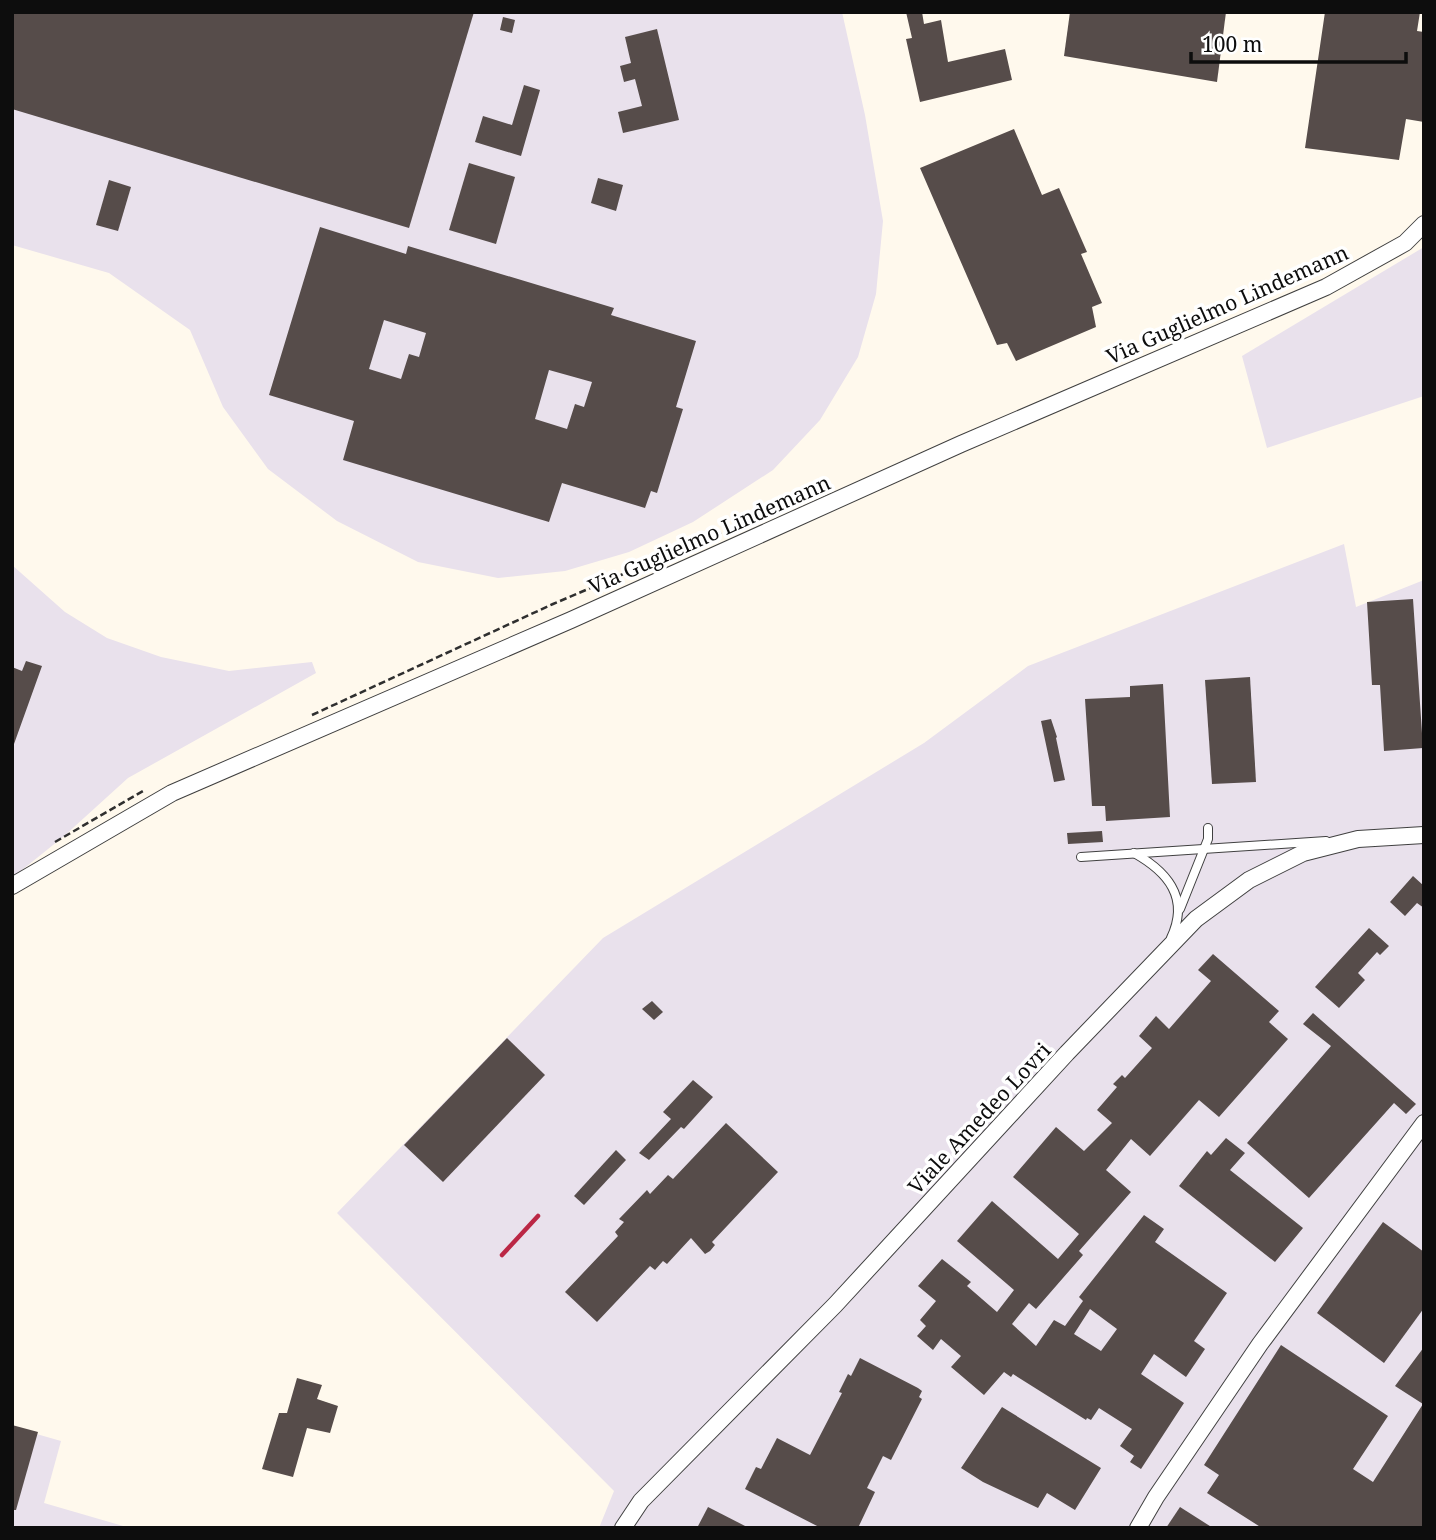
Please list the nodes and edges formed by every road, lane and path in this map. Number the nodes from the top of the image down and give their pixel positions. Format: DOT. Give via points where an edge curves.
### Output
graph roads {
  1 [pos="1424,224"];
  2 [pos="794,502"];
  3 [pos="303,719"];
  4 [pos="145,790"];
  5 [pos="1208,828"];
  6 [pos="1424,835"];
  7 [pos="1357,839"];
  8 [pos="53,844"];
  9 [pos="1204,848"];
  10 [pos="1134,853"];
  11 [pos="1081,857"];
  12 [pos="12,886"];
  13 [pos="1180,909"];
  14 [pos="1165,950"];
  15 [pos="1424,1123"];
  16 [pos="623,1528"];
  17 [pos="1138,1528"];
  1 -- 12 [label="street, Via Guglielmo Lindemann" via="1405,243 1326,287 172,793"];
  2 -- 3 [label="path, Via Guglielmo Lindemann" via="553,604"];
  4 -- 8 [label="path"];
  5 -- 9 [label="lane"];
  6 -- 7 [label="street, Viale Amedeo Lovri"];
  7 -- 9 [label="lane"];
  7 -- 14 [label="street, Viale Amedeo Lovri" via="1303,853 1249,880 1196,919"];
  9 -- 10 [label="lane"];
  9 -- 13 [label="lane"];
  10 -- 11 [label="lane"];
  10 -- 13 [label="lane" via="1160,871"];
  13 -- 14 [label="lane"];
  14 -- 16 [label="street, Viale Amedeo Lovri" via="835,1304 641,1501"];
  15 -- 17 [label="street" via="1260,1344"];
}
